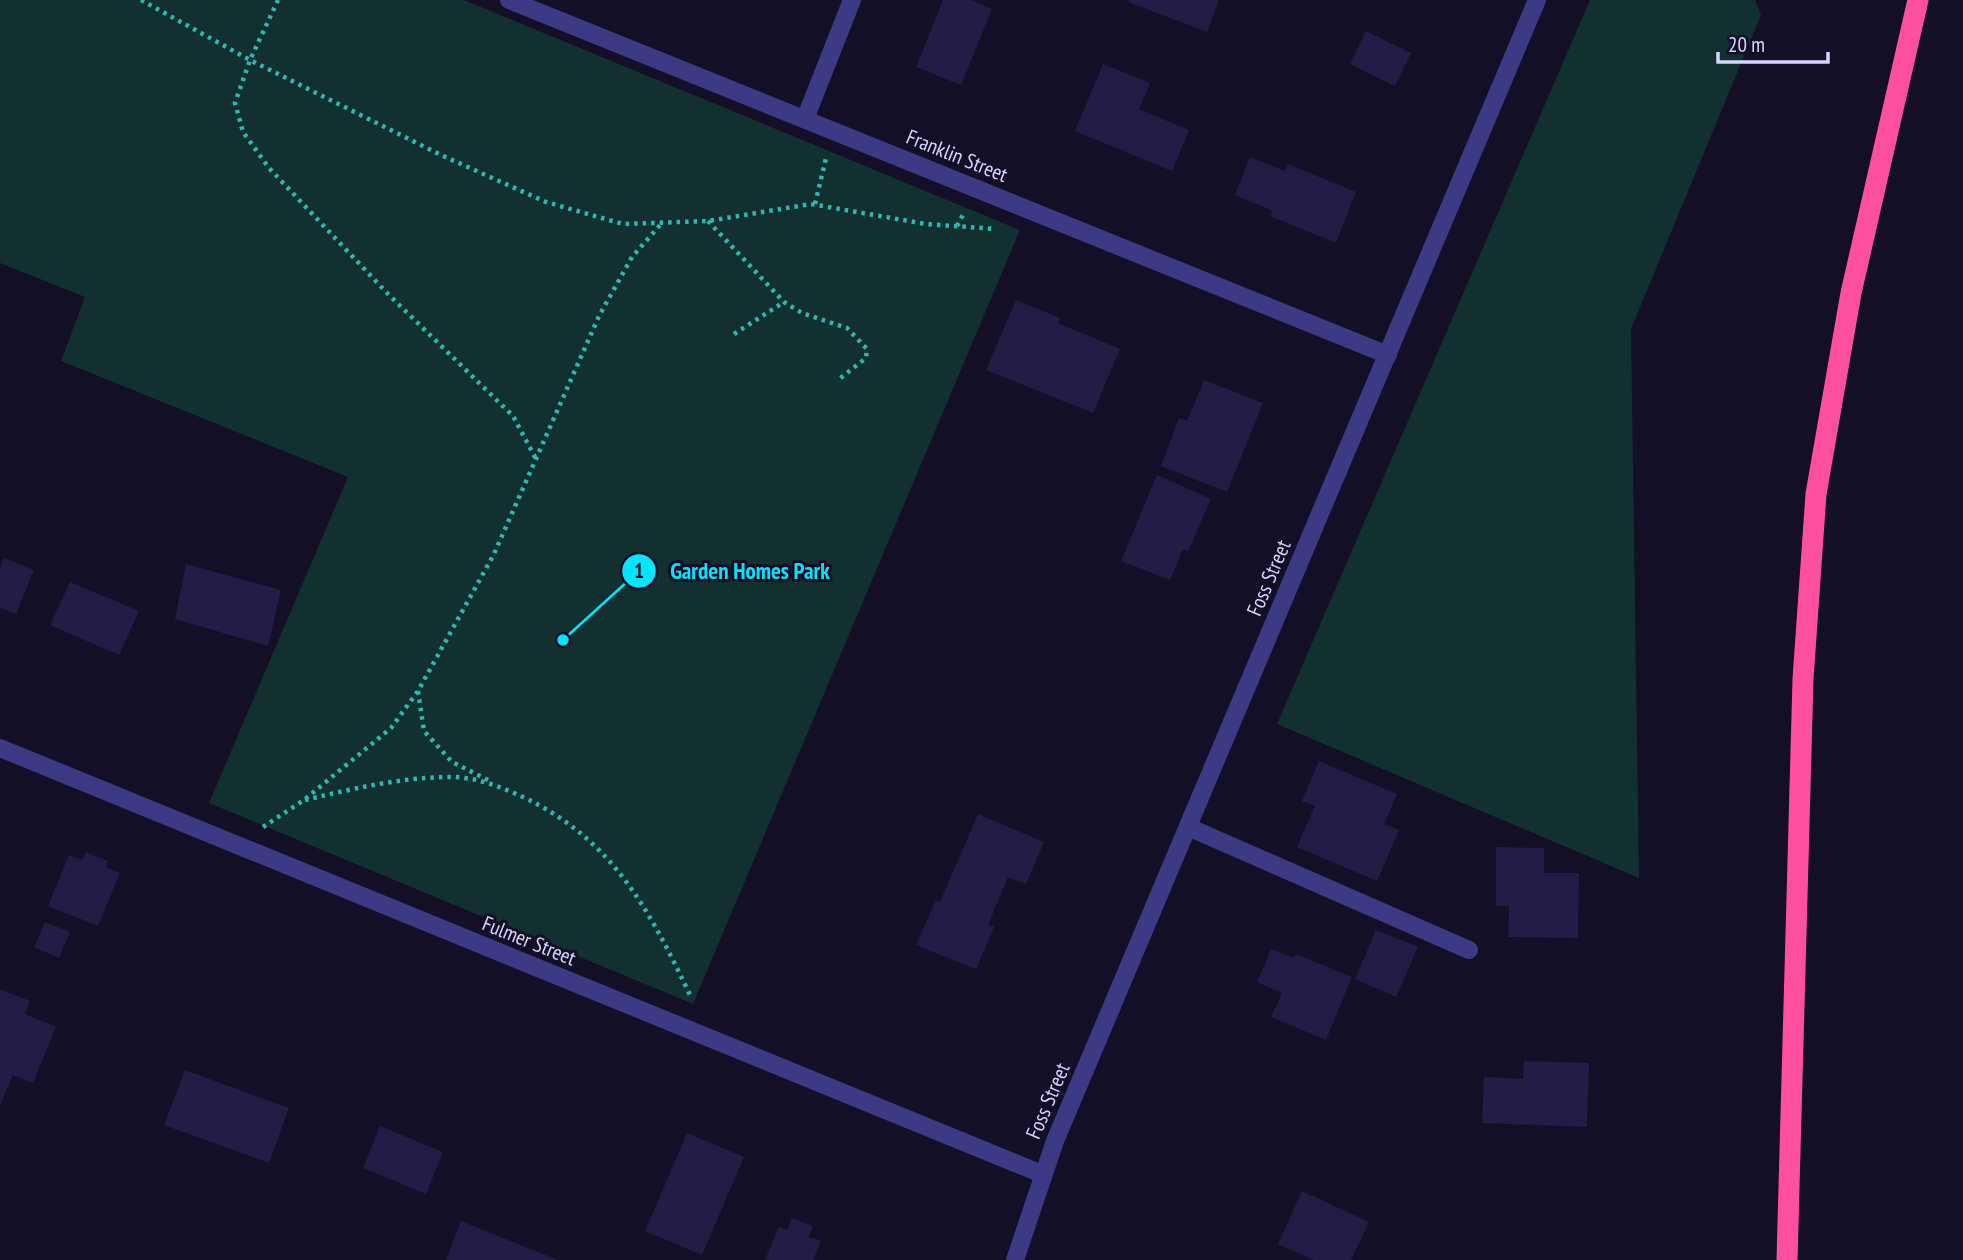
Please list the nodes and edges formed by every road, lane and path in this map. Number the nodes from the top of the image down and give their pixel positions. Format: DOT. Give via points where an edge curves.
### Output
graph roads {
  1 [pos="141,0"];
  2 [pos="278,0"];
  3 [pos="509,0"];
  4 [pos="852,0"];
  5 [pos="1537,0"];
  6 [pos="1918,0"];
  7 [pos="250,60"];
  8 [pos="805,119"];
  9 [pos="828,150"];
  10 [pos="815,204"];
  11 [pos="708,221"];
  12 [pos="662,224"];
  13 [pos="1008,229"];
  14 [pos="783,302"];
  15 [pos="734,334"];
  16 [pos="1388,355"];
  17 [pos="838,380"];
  18 [pos="536,459"];
  19 [pos="418,691"];
  20 [pos="0,748"];
  21 [pos="496,784"];
  22 [pos="304,800"];
  23 [pos="270,821"];
  24 [pos="1188,827"];
  25 [pos="1469,950"];
  26 [pos="690,995"];
  27 [pos="1042,1174"];
  28 [pos="1015,1260"];
  29 [pos="1787,1260"];
  1 -- 7 [label="path"];
  2 -- 7 [label="path"];
  3 -- 8 [label="street, Franklin Street"];
  4 -- 8 [label="street"];
  5 -- 16 [label="street, Foss Street"];
  6 -- 29 [label="highway" via="1851,293 1816,494 1803,693"];
  7 -- 12 [label="path" via="546,202 623,224"];
  7 -- 18 [label="path" via="235,103 243,132 269,168 369,274 513,416"];
  8 -- 16 [label="street, Franklin Street"];
  9 -- 10 [label="path"];
  10 -- 11 [label="path"];
  10 -- 13 [label="path" via="926,223"];
  11 -- 12 [label="path"];
  11 -- 14 [label="path"];
  12 -- 18 [label="path" via="632,257 599,316"];
  14 -- 15 [label="path"];
  14 -- 17 [label="path" via="847,328 867,349 866,358"];
  16 -- 24 [label="street, Foss Street"];
  18 -- 19 [label="path" via="494,554"];
  19 -- 21 [label="path" via="424,731 452,762"];
  19 -- 22 [label="path" via="391,728"];
  20 -- 27 [label="street, Fulmer Street"];
  21 -- 22 [label="path" via="449,777 373,784"];
  21 -- 26 [label="path" via="558,813 607,855 652,919"];
  22 -- 23 [label="path"];
  24 -- 25 [label="street"];
  24 -- 27 [label="street, Foss Street"];
  27 -- 28 [label="street, Foss Street"];
}
